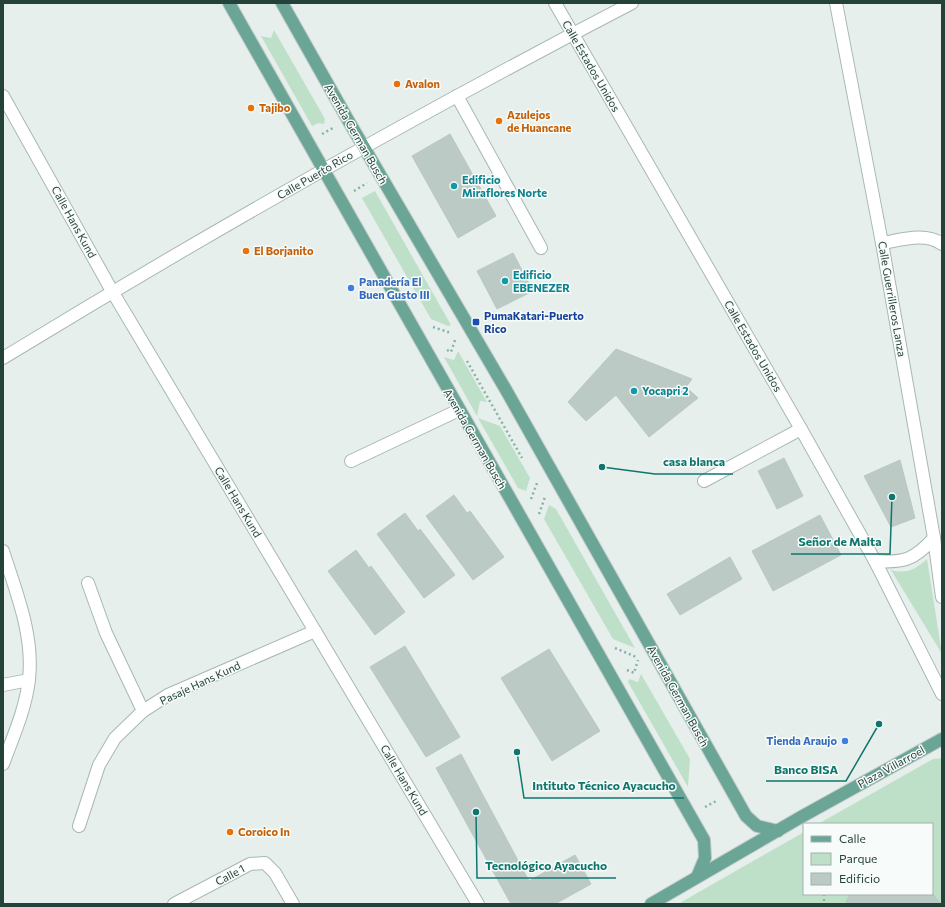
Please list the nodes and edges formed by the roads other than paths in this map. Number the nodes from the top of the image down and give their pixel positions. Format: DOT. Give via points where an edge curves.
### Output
graph roads {
  1 [pos="228,3"];
  2 [pos="282,3"];
  3 [pos="556,3"];
  4 [pos="632,3"];
  5 [pos="836,3"];
  6 [pos="573,34"];
  7 [pos="3,96"];
  8 [pos="457,96"];
  9 [pos="364,147"];
  10 [pos="323,170"];
  11 [pos="882,243"];
  12 [pos="942,244"];
  13 [pos="541,248"];
  14 [pos="112,291"];
  15 [pos="3,358"];
  16 [pos="459,410"];
  17 [pos="801,429"];
  18 [pos="351,461"];
  19 [pos="704,481"];
  20 [pos="934,538"];
  21 [pos="3,551"];
  22 [pos="875,561"];
  23 [pos="88,583"];
  24 [pos="942,597"];
  25 [pos="315,631"];
  26 [pos="29,680"];
  27 [pos="3,684"];
  28 [pos="942,694"];
  29 [pos="143,712"];
  30 [pos="942,739"];
  31 [pos="3,764"];
  32 [pos="79,826"];
  33 [pos="778,831"];
  34 [pos="697,877"];
  35 [pos="174,904"];
  36 [pos="293,904"];
  37 [pos="478,904"];
  38 [pos="651,904"];
  1 -- 10 [label="main road, Avenida German Busch"];
  2 -- 9 [label="main road, Avenida German Busch"];
  3 -- 6 [label="street, Calle Estados Unidos"];
  4 -- 6 [label="street, Calle Puerto Rico"];
  5 -- 11 [label="street, Calle Guerrilleros Lanza"];
  6 -- 8 [label="street, Calle Puerto Rico"];
  6 -- 17 [label="street, Calle Estados Unidos"];
  7 -- 14 [label="street, Calle Hans Kund"];
  8 -- 9 [label="street, Calle Puerto Rico"];
  8 -- 13 [label="street"];
  9 -- 10 [label="street, Calle Puerto Rico"];
  9 -- 33 [label="main road, Avenida German Busch" via="506,390 746,816 757,826"];
  10 -- 14 [label="street, Calle Puerto Rico"];
  10 -- 16 [label="main road, Avenida German Busch"];
  11 -- 12 [label="street" via="918,238"];
  11 -- 20 [label="street, Calle Guerrilleros Lanza"];
  14 -- 15 [label="street, Calle Puerto Rico"];
  14 -- 25 [label="street, Calle Hans Kund"];
  16 -- 18 [label="street"];
  16 -- 34 [label="main road, Avenida German Busch" via="704,840 705,858"];
  17 -- 19 [label="street"];
  17 -- 22 [label="street, Calle Estados Unidos"];
  20 -- 22 [label="street" via="911,559 895,563"];
  20 -- 24 [label="street, Calle Guerrilleros Lanza"];
  21 -- 26 [label="street" via="25,620 30,658"];
  22 -- 28 [label="street, Calle Estados Unidos"];
  23 -- 29 [label="street" via="106,633"];
  25 -- 29 [label="street, Pasaje Hans Kund" via="168,695"];
  25 -- 37 [label="street, Calle Hans Kund"];
  26 -- 27 [label="street"];
  26 -- 31 [label="street"];
  29 -- 32 [label="street, Pasaje Hans Kund" via="115,738 99,765"];
  30 -- 33 [label="main road, Plaza Villarroel"];
  33 -- 34 [label="main road, Plaza Villarroel"];
  34 -- 38 [label="main road"];
  35 -- 36 [label="street, Calle 1" via="250,864 265,863 275,873"];
}
